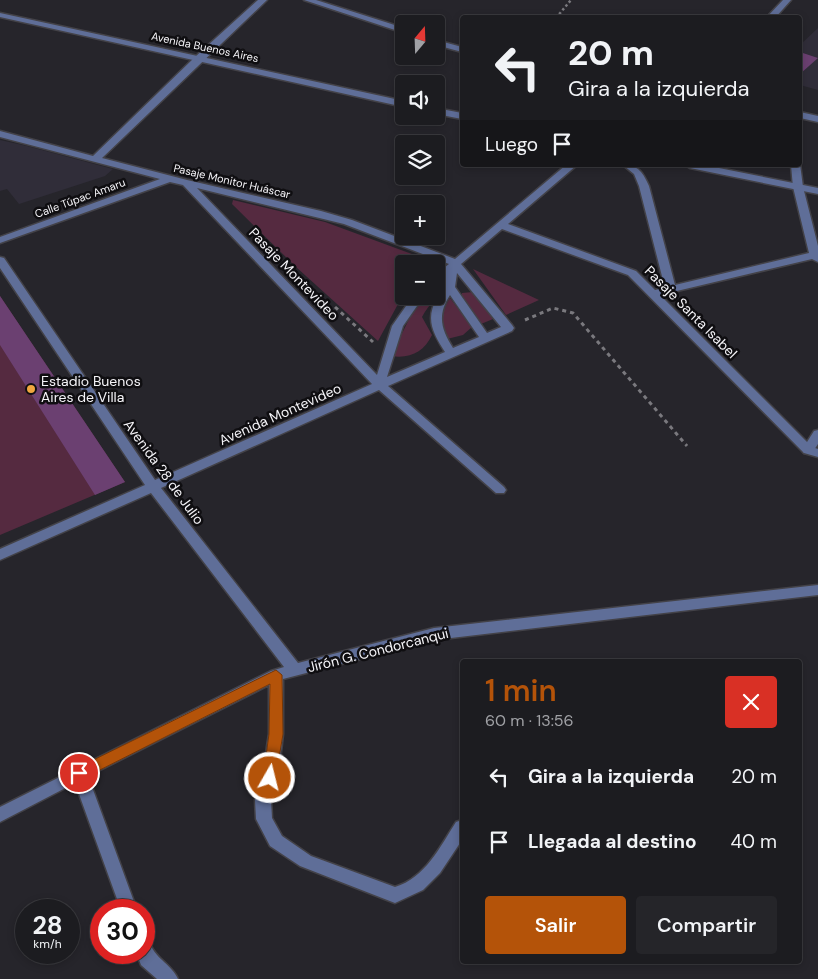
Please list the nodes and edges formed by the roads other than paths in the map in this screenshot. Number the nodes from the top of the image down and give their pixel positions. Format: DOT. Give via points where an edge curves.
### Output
graph roads {
  1 [pos="262,0"];
  2 [pos="308,0"];
  3 [pos="787,0"];
  4 [pos="0,15"];
  5 [pos="773,15"];
  6 [pos="395,28"];
  7 [pos="445,45"];
  8 [pos="460,49"];
  9 [pos="198,59"];
  10 [pos="395,102"];
  11 [pos="445,113"];
  12 [pos="802,115"];
  13 [pos="460,116"];
  14 [pos="818,118"];
  15 [pos="0,134"];
  16 [pos="95,159"];
  17 [pos="570,167"];
  18 [pos="630,167"];
  19 [pos="700,167"];
  20 [pos="796,167"];
  21 [pos="169,179"];
  22 [pos="186,184"];
  23 [pos="798,187"];
  24 [pos="818,191"];
  25 [pos="500,225"];
  26 [pos="0,240"];
  27 [pos="816,257"];
  28 [pos="0,260"];
  29 [pos="454,262"];
  30 [pos="445,271"];
  31 [pos="450,287"];
  32 [pos="670,288"];
  33 [pos="652,294"];
  34 [pos="410,305"];
  35 [pos="485,338"];
  36 [pos="451,353"];
  37 [pos="380,385"];
  38 [pos="818,434"];
  39 [pos="813,451"];
  40 [pos="153,487"];
  41 [pos="500,490"];
  42 [pos="0,554"];
  43 [pos="818,590"];
  44 [pos="295,670"];
  45 [pos="276,675"];
  46 [pos="79,773"];
  47 [pos="0,815"];
  48 [pos="460,829"];
  49 [pos="125,899"];
  50 [pos="153,964"];
  51 [pos="170,979"];
  1 -- 9 [label="street"];
  2 -- 6 [label="street"];
  3 -- 5 [label="street"];
  4 -- 9 [label="street, Avenida Buenos Aires"];
  7 -- 8 [label="street"];
  9 -- 10 [label="street, Avenida Buenos Aires"];
  9 -- 16 [label="street"];
  11 -- 13 [label="street"];
  12 -- 14 [label="street"];
  15 -- 16 [label="street, Pasaje Monitor Huáscar"];
  16 -- 21 [label="street, Pasaje Monitor Huáscar"];
  17 -- 25 [label="street"];
  18 -- 32 [label="street" via="638,173 644,186"];
  19 -- 23 [label="street"];
  20 -- 23 [label="street"];
  21 -- 22 [label="street, Pasaje Monitor Huáscar"];
  21 -- 26 [label="street, Calle Túpac Amaru"];
  22 -- 29 [label="street, Pasaje Monitor Huáscar" via="348,222"];
  22 -- 37 [label="street, Pasaje Montevideo"];
  23 -- 24 [label="street"];
  23 -- 27 [label="street"];
  25 -- 29 [label="street"];
  25 -- 33 [label="street, Pasaje Santa Isabel" via="632,273"];
  27 -- 32 [label="street"];
  28 -- 40 [label="street, Avenida 28 de Julio"];
  29 -- 30 [label="street"];
  29 -- 31 [label="street"];
  29 -- 35 [label="street, Avenida Montevideo" via="508,328"];
  31 -- 35 [label="street"];
  31 -- 36 [label="street" via="434,319 436,330"];
  32 -- 33 [label="street"];
  33 -- 39 [label="street, Pasaje Santa Isabel"];
  34 -- 37 [label="street" via="388,348"];
  35 -- 36 [label="street, Avenida Montevideo"];
  36 -- 37 [label="street, Avenida Montevideo"];
  37 -- 40 [label="street, Avenida Montevideo"];
  37 -- 41 [label="street, Pasaje Montevideo"];
  38 -- 39 [label="street"];
  40 -- 42 [label="street, Avenida Montevideo"];
  40 -- 44 [label="street, Avenida 28 de Julio"];
  43 -- 44 [label="street, Jirón G. Condorcanqui" via="434,634"];
  44 -- 45 [label="street, Jirón G. Condorcanqui"];
  45 -- 46 [label="street, Jirón G. Condorcanqui"];
  45 -- 48 [label="street" via="276,734 270,778 263,800 264,819 276,841 306,861 395,895 408,892 427,878"];
  46 -- 47 [label="street, Jirón G. Condorcanqui"];
  46 -- 49 [label="street"];
  50 -- 51 [label="street"];
}
